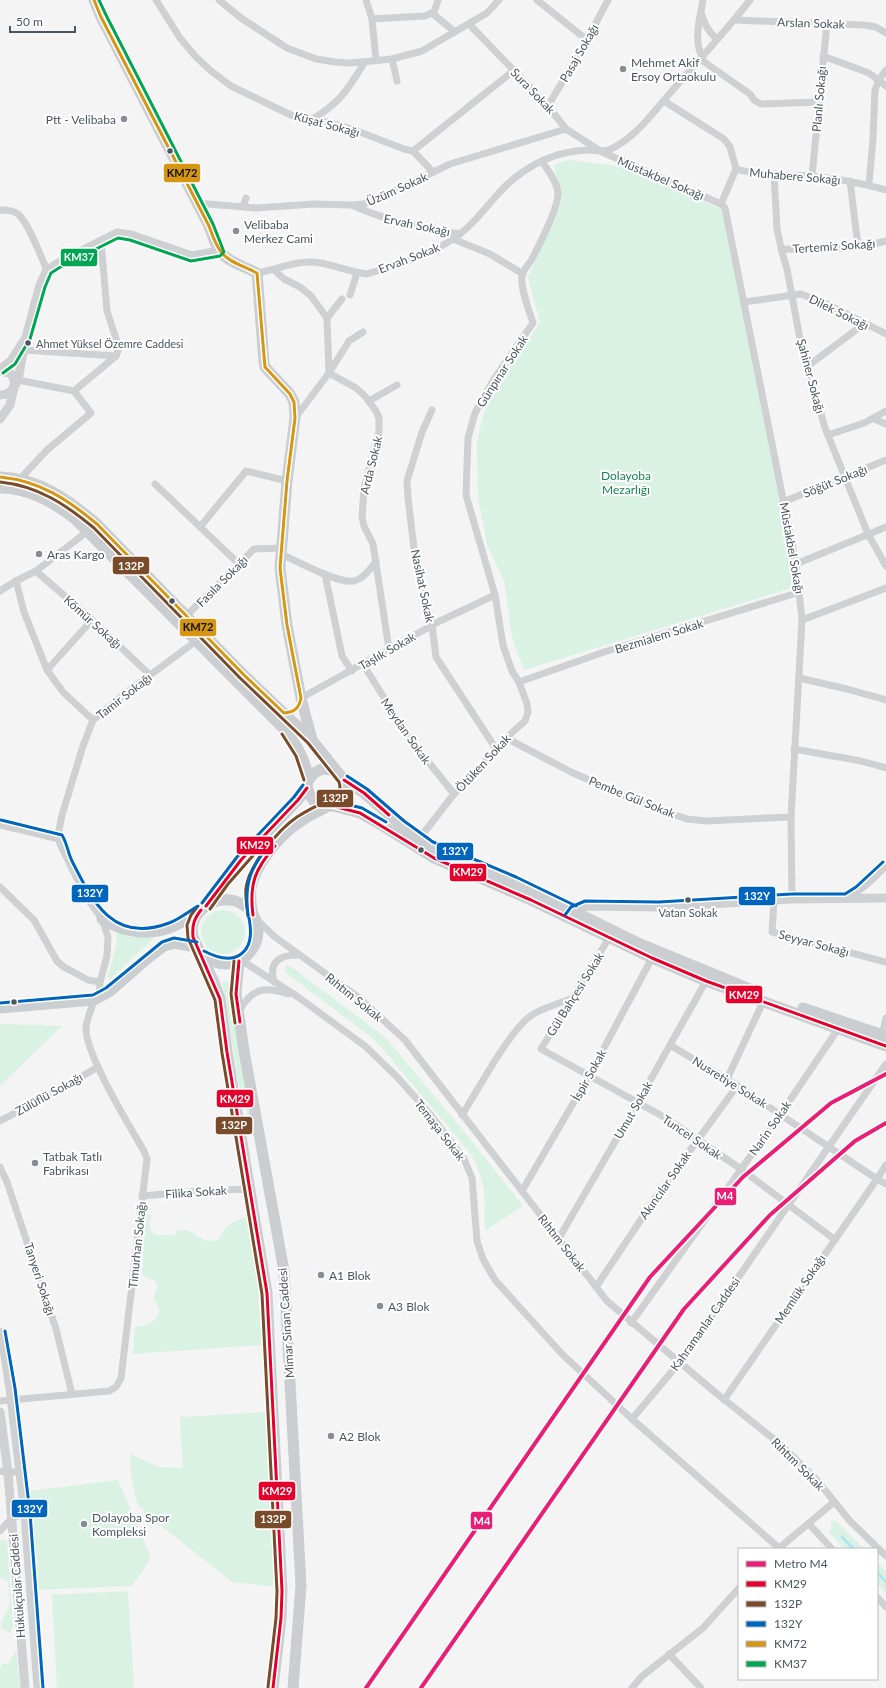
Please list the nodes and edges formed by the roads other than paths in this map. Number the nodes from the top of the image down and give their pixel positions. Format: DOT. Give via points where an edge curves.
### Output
graph roads {
  1 [pos="94,0"];
  2 [pos="156,0"];
  3 [pos="219,0"];
  4 [pos="366,0"];
  5 [pos="438,0"];
  6 [pos="499,0"];
  7 [pos="537,0"];
  8 [pos="608,0"];
  9 [pos="703,0"];
  10 [pos="750,0"];
  11 [pos="432,13"];
  12 [pos="701,13"];
  13 [pos="372,19"];
  14 [pos="734,20"];
  15 [pos="827,23"];
  16 [pos="469,24"];
  17 [pos="455,32"];
  18 [pos="886,33"];
  19 [pos="717,39"];
  20 [pos="587,40"];
  21 [pos="823,56"];
  22 [pos="701,58"];
  23 [pos="392,59"];
  24 [pos="376,60"];
  25 [pos="364,63"];
  26 [pos="886,70"];
  27 [pos="513,71"];
  28 [pos="879,80"];
  29 [pos="397,81"];
  30 [pos="886,86"];
  31 [pos="664,101"];
  32 [pos="818,102"];
  33 [pos="548,106"];
  34 [pos="309,121"];
  35 [pos="566,129"];
  36 [pos="413,151"];
  37 [pos="602,152"];
  38 [pos="542,162"];
  39 [pos="736,169"];
  40 [pos="433,172"];
  41 [pos="774,174"];
  42 [pos="812,176"];
  43 [pos="850,181"];
  44 [pos="869,184"];
  45 [pos="886,190"];
  46 [pos="246,198"];
  47 [pos="196,203"];
  48 [pos="721,204"];
  49 [pos="352,205"];
  50 [pos="243,206"];
  51 [pos="0,210"];
  52 [pos="460,234"];
  53 [pos="453,239"];
  54 [pos="101,241"];
  55 [pos="886,241"];
  56 [pos="858,246"];
  57 [pos="781,249"];
  58 [pos="219,251"];
  59 [pos="47,270"];
  60 [pos="274,270"];
  61 [pos="257,273"];
  62 [pos="358,273"];
  63 [pos="523,274"];
  64 [pos="350,295"];
  65 [pos="791,295"];
  66 [pos="342,299"];
  67 [pos="744,302"];
  68 [pos="327,318"];
  69 [pos="865,324"];
  70 [pos="363,332"];
  71 [pos="886,334"];
  72 [pos="26,338"];
  73 [pos="24,350"];
  74 [pos="116,356"];
  75 [pos="808,366"];
  76 [pos="0,370"];
  77 [pos="329,373"];
  78 [pos="16,384"];
  79 [pos="397,385"];
  80 [pos="74,391"];
  81 [pos="0,395"];
  82 [pos="369,401"];
  83 [pos="432,410"];
  84 [pos="886,411"];
  85 [pos="294,418"];
  86 [pos="0,419"];
  87 [pos="874,419"];
  88 [pos="886,424"];
  89 [pos="828,435"];
  90 [pos="886,460"];
  91 [pos="0,477"];
  92 [pos="845,477"];
  93 [pos="20,479"];
  94 [pos="287,481"];
  95 [pos="155,484"];
  96 [pos="0,488"];
  97 [pos="783,502"];
  98 [pos="200,527"];
  99 [pos="886,527"];
  100 [pos="88,531"];
  101 [pos="868,534"];
  102 [pos="282,551"];
  103 [pos="376,561"];
  104 [pos="239,564"];
  105 [pos="796,564"];
  106 [pos="886,566"];
  107 [pos="36,571"];
  108 [pos="325,574"];
  109 [pos="16,581"];
  110 [pos="886,588"];
  111 [pos="0,591"];
  112 [pos="800,592"];
  113 [pos="495,595"];
  114 [pos="186,616"];
  115 [pos="92,620"];
  116 [pos="802,620"];
  117 [pos="432,625"];
  118 [pos="196,641"];
  119 [pos="389,649"];
  120 [pos="363,664"];
  121 [pos="47,670"];
  122 [pos="352,671"];
  123 [pos="150,675"];
  124 [pos="799,678"];
  125 [pos="519,682"];
  126 [pos="301,698"];
  127 [pos="886,700"];
  128 [pos="284,713"];
  129 [pos="93,720"];
  130 [pos="506,738"];
  131 [pos="312,740"];
  132 [pos="496,749"];
  133 [pos="794,749"];
  134 [pos="886,768"];
  135 [pos="342,777"];
  136 [pos="307,783"];
  137 [pos="454,794"];
  138 [pos="330,806"];
  139 [pos="791,817"];
  140 [pos="0,825"];
  141 [pos="59,839"];
  142 [pos="419,839"];
  143 [pos="886,866"];
  144 [pos="0,887"];
  145 [pos="846,898"];
  146 [pos="886,898"];
  147 [pos="792,899"];
  148 [pos="774,901"];
  149 [pos="204,908"];
  150 [pos="571,914"];
  151 [pos="253,916"];
  152 [pos="102,920"];
  153 [pos="609,938"];
  154 [pos="199,951"];
  155 [pos="299,954"];
  156 [pos="652,958"];
  157 [pos="240,961"];
  158 [pos="886,962"];
  159 [pos="706,981"];
  160 [pos="100,982"];
  161 [pos="274,982"];
  162 [pos="298,997"];
  163 [pos="573,998"];
  164 [pos="97,999"];
  165 [pos="763,1002"];
  166 [pos="0,1008"];
  167 [pos="239,1011"];
  168 [pos="886,1018"];
  169 [pos="838,1029"];
  170 [pos="885,1039"];
  171 [pos="670,1045"];
  172 [pos="541,1049"];
  173 [pos="886,1064"];
  174 [pos="98,1067"];
  175 [pos="883,1074"];
  176 [pos="589,1076"];
  177 [pos="726,1079"];
  178 [pos="737,1086"];
  179 [pos="638,1102"];
  180 [pos="462,1115"];
  181 [pos="780,1115"];
  182 [pos="0,1121"];
  183 [pos="697,1140"];
  184 [pos="828,1147"];
  185 [pos="886,1165"];
  186 [pos="0,1167"];
  187 [pos="741,1169"];
  188 [pos="886,1177"];
  189 [pos="877,1179"];
  190 [pos="886,1184"];
  191 [pos="250,1189"];
  192 [pos="522,1191"];
  193 [pos="142,1196"];
  194 [pos="788,1204"];
  195 [pos="558,1238"];
  196 [pos="834,1239"];
  197 [pos="596,1287"];
  198 [pos="631,1323"];
  199 [pos="0,1332"];
  200 [pos="2,1349"];
  201 [pos="679,1363"];
  202 [pos="72,1394"];
  203 [pos="11,1399"];
  204 [pos="724,1400"];
  205 [pos="0,1401"];
  206 [pos="0,1412"];
  207 [pos="632,1419"];
  208 [pos="20,1471"];
  209 [pos="4,1472"];
  210 [pos="834,1502"];
  211 [pos="25,1514"];
  212 [pos="12,1518"];
  213 [pos="809,1524"];
  214 [pos="0,1531"];
  215 [pos="778,1548"];
  216 [pos="780,1548"];
  217 [pos="831,1548"];
  218 [pos="878,1548"];
  219 [pos="878,1548"];
  220 [pos="886,1556"];
  221 [pos="738,1589"];
  222 [pos="878,1598"];
  223 [pos="886,1607"];
  224 [pos="34,1643"];
  225 [pos="22,1646"];
  226 [pos="669,1654"];
  227 [pos="25,1688"];
  228 [pos="38,1688"];
  229 [pos="273,1688"];
  230 [pos="293,1688"];
  231 [pos="632,1688"];
  232 [pos="701,1688"];
  1 -- 47 [label="main road"];
  2 -- 34 [label="street, Küşat Sokağı" via="180,38 211,71 231,86 270,106"];
  3 -- 25 [label="street" via="241,18 287,48 335,62"];
  4 -- 13 [label="street"];
  5 -- 11 [label="street"];
  6 -- 16 [label="street" via="487,13"];
  7 -- 20 [label="street"];
  8 -- 20 [label="street, Pasaj Sokağı"];
  9 -- 12 [label="street"];
  10 -- 14 [label="street"];
  11 -- 13 [label="street" via="425,16"];
  11 -- 17 [label="street"];
  12 -- 19 [label="street" via="711,35"];
  12 -- 22 [label="street" via="697,35"];
  13 -- 24 [label="street"];
  14 -- 15 [label="street, Arslan Sokak"];
  14 -- 19 [label="street"];
  15 -- 18 [label="street, Arslan Sokak" via="876,27"];
  15 -- 21 [label="street, Planlı Sokağı"];
  16 -- 17 [label="street"];
  16 -- 27 [label="street, Sura Sokak"];
  17 -- 23 [label="street" via="422,51"];
  19 -- 22 [label="street"];
  20 -- 33 [label="street, Pasaj Sokağı"];
  21 -- 28 [label="street" via="869,73"];
  21 -- 32 [label="street, Planlı Sokağı"];
  22 -- 31 [label="street"];
  22 -- 32 [label="street" via="761,104"];
  23 -- 24 [label="street"];
  23 -- 29 [label="street"];
  24 -- 25 [label="street"];
  25 -- 34 [label="street" via="348,89 335,103 326,112"];
  26 -- 28 [label="street"];
  27 -- 33 [label="street, Sura Sokak"];
  27 -- 36 [label="street"];
  28 -- 30 [label="street"];
  28 -- 44 [label="street" via="875,90"];
  31 -- 37 [label="street" via="625,141"];
  31 -- 39 [label="street, Muhabere Sokağı" via="724,139 730,147"];
  32 -- 42 [label="street, Planlı Sokağı"];
  33 -- 35 [label="street, Sura Sokak"];
  34 -- 36 [label="street, Küşat Sokağı" via="327,122 352,129 395,147"];
  35 -- 37 [label="street, Sura Sokak"];
  35 -- 40 [label="street, Üzüm Sokak" via="450,164"];
  36 -- 40 [label="street"];
  37 -- 38 [label="street, Ervah Sokak" via="588,150 561,153"];
  37 -- 48 [label="street, Müstakbel Sokağı"];
  38 -- 52 [label="street, Ervah Sokak" via="518,174"];
  38 -- 63 [label="street" via="558,193 557,203"];
  39 -- 41 [label="street, Muhabere Sokağı"];
  39 -- 48 [label="street"];
  40 -- 49 [label="street, Üzüm Sokak" via="374,201"];
  41 -- 42 [label="street, Muhabere Sokağı"];
  41 -- 57 [label="street, Şahiner Sokağı" via="777,229"];
  42 -- 43 [label="street, Muhabere Sokağı"];
  43 -- 44 [label="street, Muhabere Sokağı"];
  43 -- 56 [label="street"];
  44 -- 45 [label="street, Muhabere Sokağı"];
  46 -- 50 [label="street"];
  47 -- 50 [label="street, Üzüm Sokak"];
  47 -- 58 [label="main road"];
  48 -- 67 [label="street, Müstakbel Sokağı" via="725,208"];
  49 -- 50 [label="street, Üzüm Sokak" via="314,204 256,208"];
  49 -- 52 [label="street, Ervah Sokağı" via="372,214"];
  51 -- 59 [label="street" via="18,214 25,222"];
  52 -- 53 [label="street, Ervah Sokak"];
  53 -- 62 [label="street, Ervah Sokak" via="437,249 390,267 367,274"];
  53 -- 63 [label="street" via="490,254"];
  54 -- 58 [label="street" via="117,233 131,235 192,256"];
  54 -- 59 [label="street"];
  54 -- 74 [label="street" via="107,311 119,348"];
  55 -- 56 [label="street, Tertemiz Sokağı"];
  56 -- 57 [label="street, Tertemiz Sokağı"];
  57 -- 65 [label="street, Şahiner Sokağı"];
  58 -- 61 [label="main road" via="229,260"];
  59 -- 72 [label="street" via="40,285"];
  60 -- 61 [label="street, Ervah Sokak"];
  60 -- 62 [label="street, Ervah Sokak" via="299,262 313,262"];
  60 -- 68 [label="street" via="311,296"];
  61 -- 85 [label="main road" via="265,368 290,394 294,402"];
  62 -- 64 [label="street"];
  63 -- 113 [label="street, Günpınar Sokak" via="522,283 533,323 480,403 468,438 466,495"];
  65 -- 67 [label="street, Dilek Sokağı"];
  65 -- 69 [label="street, Dilek Sokağı" via="801,294 827,304"];
  65 -- 75 [label="street, Şahiner Sokağı"];
  66 -- 68 [label="street"];
  67 -- 97 [label="street, Müstakbel Sokağı"];
  68 -- 77 [label="street"];
  69 -- 71 [label="street, Dilek Sokağı"];
  69 -- 75 [label="street"];
  70 -- 77 [label="street" via="348,341"];
  72 -- 73 [label="street"];
  72 -- 76 [label="street" via="11,361"];
  73 -- 74 [label="street"];
  73 -- 78 [label="street"];
  74 -- 80 [label="street"];
  75 -- 89 [label="street, Şahiner Sokağı"];
  76 -- 78 [label="street" via="12,376"];
  77 -- 82 [label="street, Arda Sokak" via="356,388"];
  77 -- 85 [label="street"];
  78 -- 80 [label="street"];
  78 -- 81 [label="street" via="9,394"];
  78 -- 86 [label="street" via="10,404"];
  79 -- 82 [label="street"];
  80 -- 93 [label="street" via="91,413 47,450"];
  82 -- 103 [label="street, Arda Sokak" via="376,411 380,427 366,479 362,516 373,544"];
  83 -- 117 [label="street, Nasihat Sokak" via="420,438 407,488 415,557"];
  84 -- 87 [label="street"];
  85 -- 94 [label="main road"];
  87 -- 88 [label="street"];
  87 -- 89 [label="street"];
  89 -- 92 [label="street, Şahiner Sokağı"];
  90 -- 92 [label="street, Söğüt Sokağı"];
  91 -- 93 [label="main road"];
  92 -- 97 [label="street, Söğüt Sokağı"];
  92 -- 101 [label="street, Şahiner Sokağı"];
  93 -- 114 [label="main road" via="46,488 76,506 97,524"];
  94 -- 98 [label="street" via="246,471"];
  94 -- 102 [label="main road"];
  95 -- 98 [label="street"];
  96 -- 100 [label="main road" via="26,491 44,498 61,508"];
  97 -- 105 [label="street, Müstakbel Sokağı"];
  98 -- 104 [label="street"];
  99 -- 101 [label="street"];
  100 -- 107 [label="street"];
  100 -- 118 [label="main road"];
  101 -- 105 [label="street"];
  101 -- 106 [label="street, Şahiner Sokağı"];
  102 -- 104 [label="street, Fasıla Sokağı" via="254,549"];
  102 -- 108 [label="street"];
  102 -- 126 [label="main road" via="280,568 287,625"];
  103 -- 108 [label="street" via="354,582"];
  103 -- 119 [label="street, Arda Sokak"];
  104 -- 114 [label="street, Fasıla Sokağı"];
  105 -- 112 [label="street, Müstakbel Sokağı"];
  107 -- 109 [label="street"];
  107 -- 115 [label="street, Kömür Sokağı"];
  108 -- 122 [label="street" via="342,656"];
  109 -- 111 [label="street"];
  109 -- 121 [label="street" via="24,612"];
  110 -- 116 [label="street"];
  112 -- 116 [label="street, Müstakbel Sokağı"];
  112 -- 125 [label="street, Bezmialem Sokak" via="607,651"];
  113 -- 117 [label="street, Taşlık Sokak"];
  113 -- 125 [label="street, Günpınar Sokak" via="503,645 512,671"];
  114 -- 128 [label="main road"];
  115 -- 121 [label="street"];
  115 -- 123 [label="street, Kömür Sokağı"];
  116 -- 124 [label="street, Müstakbel Sokağı"];
  117 -- 119 [label="street, Taşlık Sokak"];
  117 -- 132 [label="street, Nasihat Sokak" via="436,657"];
  118 -- 123 [label="street, Tamir Sokağı"];
  118 -- 136 [label="main road" via="284,729 305,763"];
  119 -- 120 [label="street, Taşlık Sokak"];
  120 -- 122 [label="street, Taşlık Sokak"];
  120 -- 137 [label="street, Meydan Sokak" via="408,736"];
  121 -- 129 [label="street" via="63,692"];
  122 -- 126 [label="street, Taşlık Sokak"];
  123 -- 129 [label="street, Tamir Sokağı"];
  124 -- 127 [label="street"];
  124 -- 133 [label="street, Müstakbel Sokağı"];
  125 -- 130 [label="street, Ötüken Sokak" via="528,712 525,722"];
  126 -- 128 [label="main road" via="296,711"];
  126 -- 131 [label="main road"];
  128 -- 131 [label="main road"];
  129 -- 141 [label="street, Tamir Sokağı" via="59,826"];
  130 -- 132 [label="street, Ötüken Sokak"];
  130 -- 139 [label="street, Pembe Gül Sokak" via="571,772 648,806 687,819 706,822"];
  131 -- 135 [label="main road"];
  132 -- 137 [label="street, Ötüken Sokak"];
  133 -- 134 [label="street"];
  133 -- 139 [label="street, Müstakbel Sokağı"];
  135 -- 136 [label="main road" via="331,770 322,769 314,773"];
  135 -- 138 [label="main road" via="346,789 344,798 338,804"];
  135 -- 142 [label="main road"];
  136 -- 138 [label="main road" via="309,797 317,804"];
  136 -- 149 [label="main road" via="298,800 241,860"];
  137 -- 142 [label="street, Ötüken Sokak"];
  138 -- 150 [label="main road" via="360,813 434,858"];
  138 -- 151 [label="main road" via="299,822 263,860 257,869 251,889"];
  139 -- 147 [label="street, Müstakbel Sokağı"];
  140 -- 141 [label="street"];
  141 -- 152 [label="street, Timurhan Sokağı" via="74,876"];
  142 -- 150 [label="main road" via="458,859 514,882"];
  143 -- 145 [label="street" via="859,892"];
  144 -- 160 [label="street" via="34,920 57,962 88,980"];
  145 -- 146 [label="street"];
  145 -- 147 [label="street"];
  147 -- 148 [label="street"];
  148 -- 150 [label="street" via="659,907 585,906"];
  148 -- 158 [label="street, Seyyar Sokağı" via="772,932"];
  149 -- 151 [label="main road" via="219,900 230,900 240,903"];
  149 -- 152 [label="main road" via="172,927 154,931 126,930"];
  149 -- 154 [label="main road" via="195,918 192,927"];
  150 -- 153 [label="main road"];
  150 -- 170 [label="main road" via="701,970"];
  151 -- 155 [label="street, Rıhtım Sokak"];
  151 -- 157 [label="main road" via="257,937 252,950"];
  152 -- 160 [label="street, Timurhan Sokağı" via="108,937 108,947"];
  153 -- 156 [label="main road"];
  153 -- 163 [label="street, Gül Bahçesi Sokak"];
  154 -- 157 [label="main road" via="210,961 220,964"];
  154 -- 164 [label="main road" via="174,943 164,946"];
  154 -- 191 [label="main road, Mimar Sinan Caddesi" via="220,999"];
  155 -- 161 [label="street" via="286,955 277,961 272,973"];
  155 -- 180 [label="street, Rıhtım Sokak" via="358,997 405,1040"];
  156 -- 159 [label="main road"];
  156 -- 176 [label="street, İspir Sokak"];
  157 -- 161 [label="street, Temaşa Sokak"];
  157 -- 167 [label="main road, Mimar Sinan Caddesi" via="236,994"];
  159 -- 165 [label="main road"];
  159 -- 171 [label="street, Umut Sokak"];
  160 -- 164 [label="street, Timurhan Sokağı"];
  161 -- 162 [label="street, Temaşa Sokak"];
  162 -- 167 [label="street" via="262,989 245,1000"];
  162 -- 207 [label="street, Temaşa Sokak" via="365,1046 430,1114 464,1159 472,1178 477,1242 495,1280 562,1354"];
  163 -- 172 [label="street, Gül Bahçesi Sokak"];
  163 -- 180 [label="street" via="534,1013 520,1027"];
  164 -- 166 [label="main road"];
  164 -- 174 [label="street, Timurhan Sokağı" via="86,1030"];
  165 -- 169 [label="main road"];
  165 -- 177 [label="street"];
  167 -- 230 [label="main road, Mimar Sinan Caddesi" via="284,1271 302,1586"];
  168 -- 170 [label="street"];
  169 -- 170 [label="main road"];
  169 -- 181 [label="street, Narin Sokak"];
  171 -- 177 [label="street, Nusretiye Sokak"];
  171 -- 179 [label="street, Umut Sokak"];
  172 -- 176 [label="street, Tuncel Sokak"];
  173 -- 175 [label="street, Kahramanlar Caddesi"];
  174 -- 182 [label="street, Zülüflü Sokağı"];
  174 -- 193 [label="street, Timurhan Sokağı" via="144,1151 147,1160"];
  175 -- 184 [label="street, Kahramanlar Caddesi"];
  176 -- 179 [label="street, Tuncel Sokak"];
  176 -- 192 [label="street, İspir Sokak"];
  177 -- 178 [label="street, Nusretiye Sokak"];
  178 -- 181 [label="street, Nusretiye Sokak"];
  178 -- 183 [label="street, Akıncılar Sokak"];
  179 -- 183 [label="street, Tuncel Sokak"];
  179 -- 195 [label="street, Umut Sokak"];
  180 -- 192 [label="street, Rıhtım Sokak"];
  181 -- 184 [label="street, Nusretiye Sokak"];
  181 -- 187 [label="street, Narin Sokak"];
  183 -- 187 [label="street, Tuncel Sokak"];
  183 -- 197 [label="street, Akıncılar Sokak"];
  184 -- 189 [label="street, Nusretiye Sokak"];
  184 -- 194 [label="street, Kahramanlar Caddesi"];
  185 -- 189 [label="street, Memlük Sokağı"];
  186 -- 202 [label="street, Tanyeri Sokağı" via="56,1329"];
  187 -- 194 [label="street, Tuncel Sokak"];
  187 -- 198 [label="street, Narin Sokak"];
  188 -- 189 [label="street"];
  189 -- 190 [label="street, Nusretiye Sokak"];
  189 -- 196 [label="street, Memlük Sokağı"];
  191 -- 193 [label="street, Filika Sokak"];
  191 -- 229 [label="main road, Mimar Sinan Caddesi" via="267,1294 282,1591"];
  192 -- 195 [label="street, Rıhtım Sokak"];
  193 -- 202 [label="street, Timurhan Sokağı" via="120,1383 109,1391"];
  194 -- 196 [label="street, Tuncel Sokak"];
  194 -- 201 [label="street, Kahramanlar Caddesi"];
  195 -- 197 [label="street, Rıhtım Sokak"];
  196 -- 204 [label="street, Memlük Sokağı"];
  197 -- 198 [label="street, Rıhtım Sokak"];
  198 -- 201 [label="street, Rıhtım Sokak"];
  199 -- 200 [label="street, Hukukçular Caddesi"];
  200 -- 203 [label="street, Hukukçular Caddesi"];
  201 -- 204 [label="street, Rıhtım Sokak"];
  201 -- 207 [label="street, Kahramanlar Caddesi"];
  202 -- 203 [label="street, Timurhan Sokağı"];
  203 -- 205 [label="street, Timurhan Sokağı"];
  203 -- 208 [label="street, Hukukçular Caddesi"];
  204 -- 210 [label="street, Rıhtım Sokak" via="780,1444 816,1479"];
  206 -- 209 [label="street, Hukukçular Caddesi"];
  207 -- 215 [label="street"];
  208 -- 209 [label="street"];
  208 -- 211 [label="street, Hukukçular Caddesi"];
  209 -- 212 [label="street, Hukukçular Caddesi"];
  210 -- 213 [label="street"];
  210 -- 219 [label="street, Rıhtım Sokak"];
  211 -- 212 [label="street"];
  211 -- 224 [label="street, Hukukçular Caddesi"];
  212 -- 214 [label="street"];
  212 -- 225 [label="street, Hukukçular Caddesi"];
  213 -- 216 [label="street"];
  213 -- 217 [label="street"];
  218 -- 220 [label="street, Rıhtım Sokak"];
  221 -- 226 [label="street" via="703,1628"];
  222 -- 223 [label="street"];
  224 -- 225 [label="street"];
  224 -- 228 [label="street, Hukukçular Caddesi"];
  225 -- 227 [label="street, Hukukçular Caddesi"];
  226 -- 231 [label="street" via="641,1677"];
  226 -- 232 [label="street"];
}
